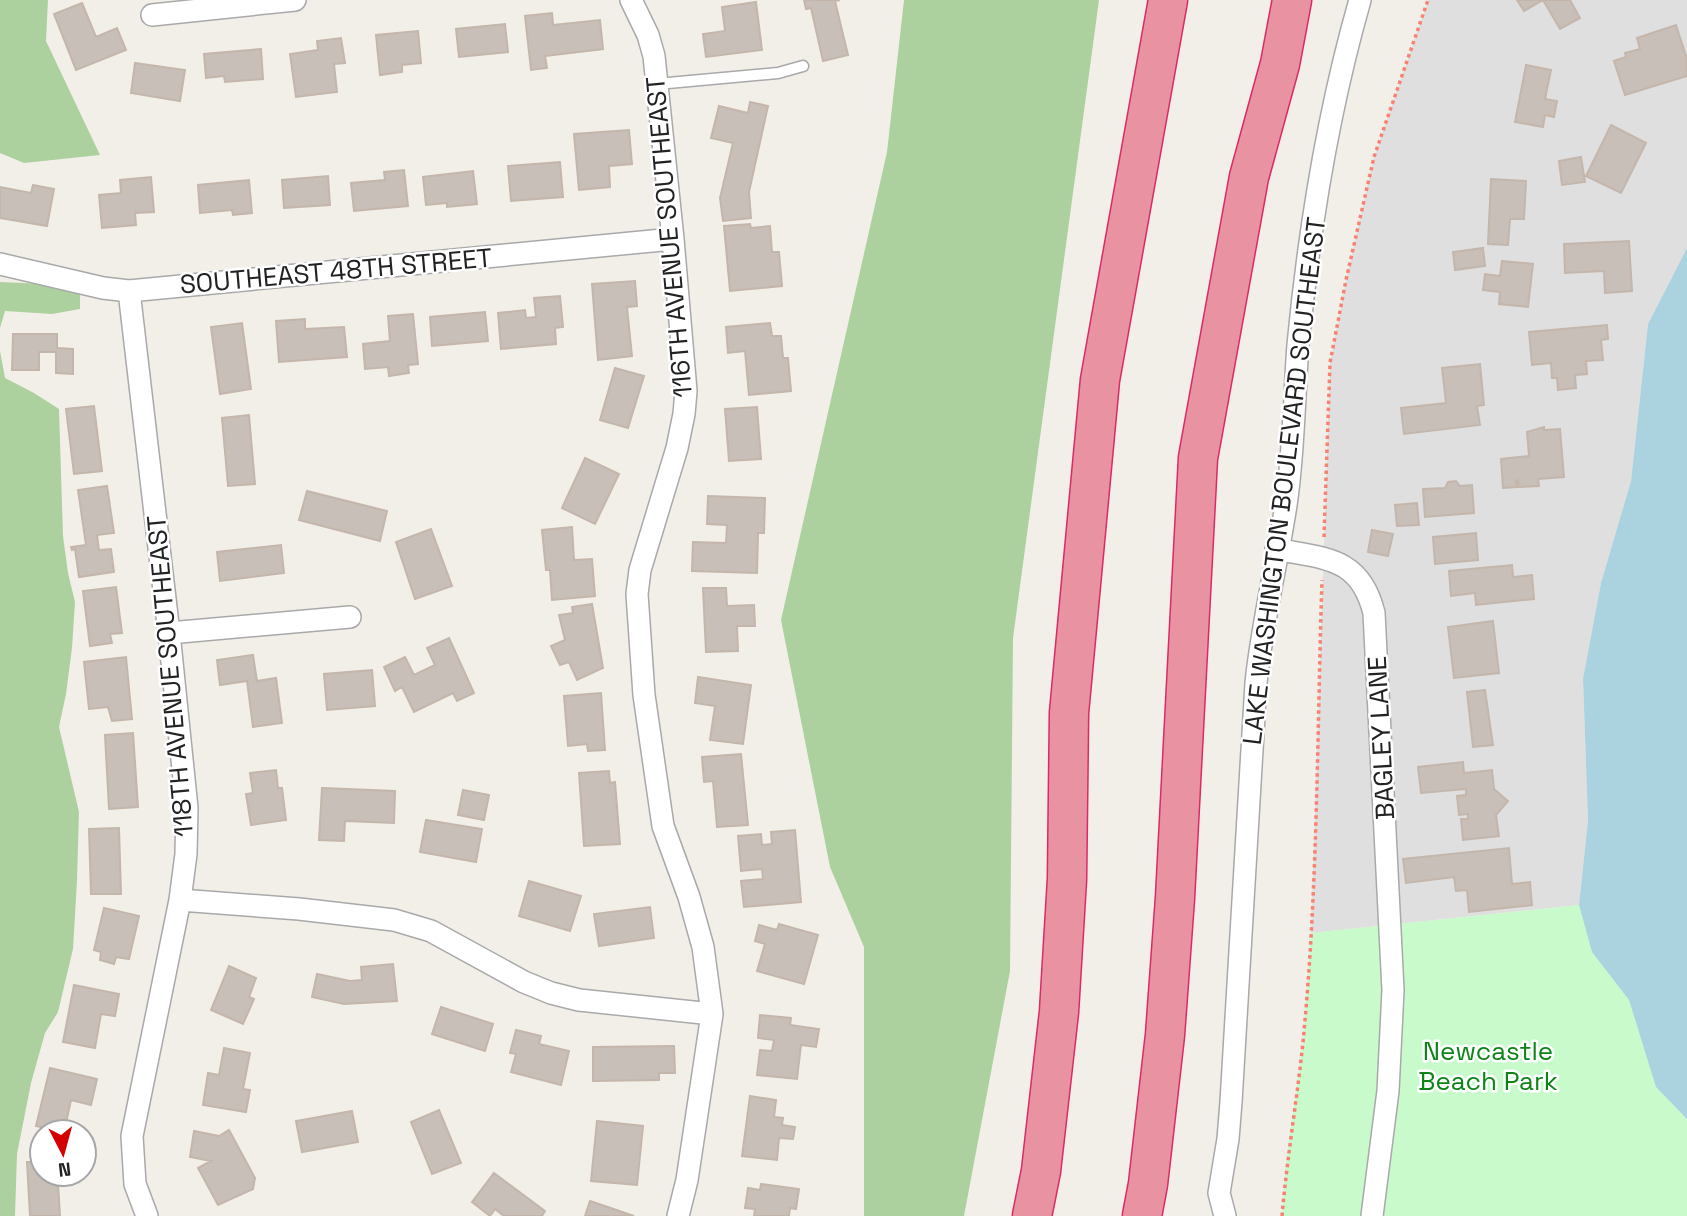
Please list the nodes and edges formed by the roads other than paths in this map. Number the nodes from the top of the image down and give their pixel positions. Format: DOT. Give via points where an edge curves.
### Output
graph roads {
  1 [pos="295,0"];
  2 [pos="631,0"];
  3 [pos="1146,0"];
  4 [pos="1168,0"];
  5 [pos="1293,0"];
  6 [pos="1360,0"];
  7 [pos="152,15"];
  8 [pos="803,66"];
  9 [pos="657,84"];
  10 [pos="673,239"];
  11 [pos="0,264"];
  12 [pos="129,291"];
  13 [pos="1100,380"];
  14 [pos="1276,549"];
  15 [pos="351,617"];
  16 [pos="169,633"];
  17 [pos="180,900"];
  18 [pos="712,1014"];
  19 [pos="147,1216"];
  20 [pos="678,1216"];
  21 [pos="1032,1216"];
  22 [pos="1142,1216"];
  23 [pos="1225,1216"];
  24 [pos="1372,1216"];
  1 -- 7 [label="street"];
  2 -- 9 [label="street, 116TH AVENUE SOUTHEAST" via="648,35"];
  3 -- 13 [label="highway" via="1091,295"];
  4 -- 13 [label="highway"];
  5 -- 22 [label="highway" via="1249,177 1198,458 1165,1035"];
  6 -- 14 [label="street, LAKE WASHINGTON BOULEVARD SOUTHEAST" via="1328,129 1298,345 1286,505"];
  8 -- 9 [label="lane" via="778,73"];
  9 -- 10 [label="street, 116TH AVENUE SOUTHEAST"];
  10 -- 12 [label="street, SOUTHEAST 48TH STREET"];
  10 -- 18 [label="street, 116TH AVENUE SOUTHEAST" via="684,414 637,594 644,695 663,825 703,947"];
  11 -- 12 [label="street, SOUTHEAST 48TH STREET"];
  12 -- 16 [label="street, 118TH AVENUE SOUTHEAST"];
  13 -- 21 [label="highway" via="1069,713 1067,879 1059,1012"];
  14 -- 23 [label="street, LAKE WASHINGTON BOULEVARD SOUTHEAST" via="1256,683 1233,1079 1219,1193"];
  14 -- 24 [label="street, BAGLEY LANE" via="1334,559 1349,569 1370,599 1376,639 1393,990 1388,1091"];
  15 -- 16 [label="street"];
  16 -- 17 [label="street, 118TH AVENUE SOUTHEAST" via="187,808"];
  17 -- 18 [label="street" via="394,920 430,931 551,993"];
  17 -- 19 [label="street, 118TH AVENUE SOUTHEAST" via="132,1136 135,1184"];
  18 -- 20 [label="street, 116TH AVENUE SOUTHEAST"];
}
